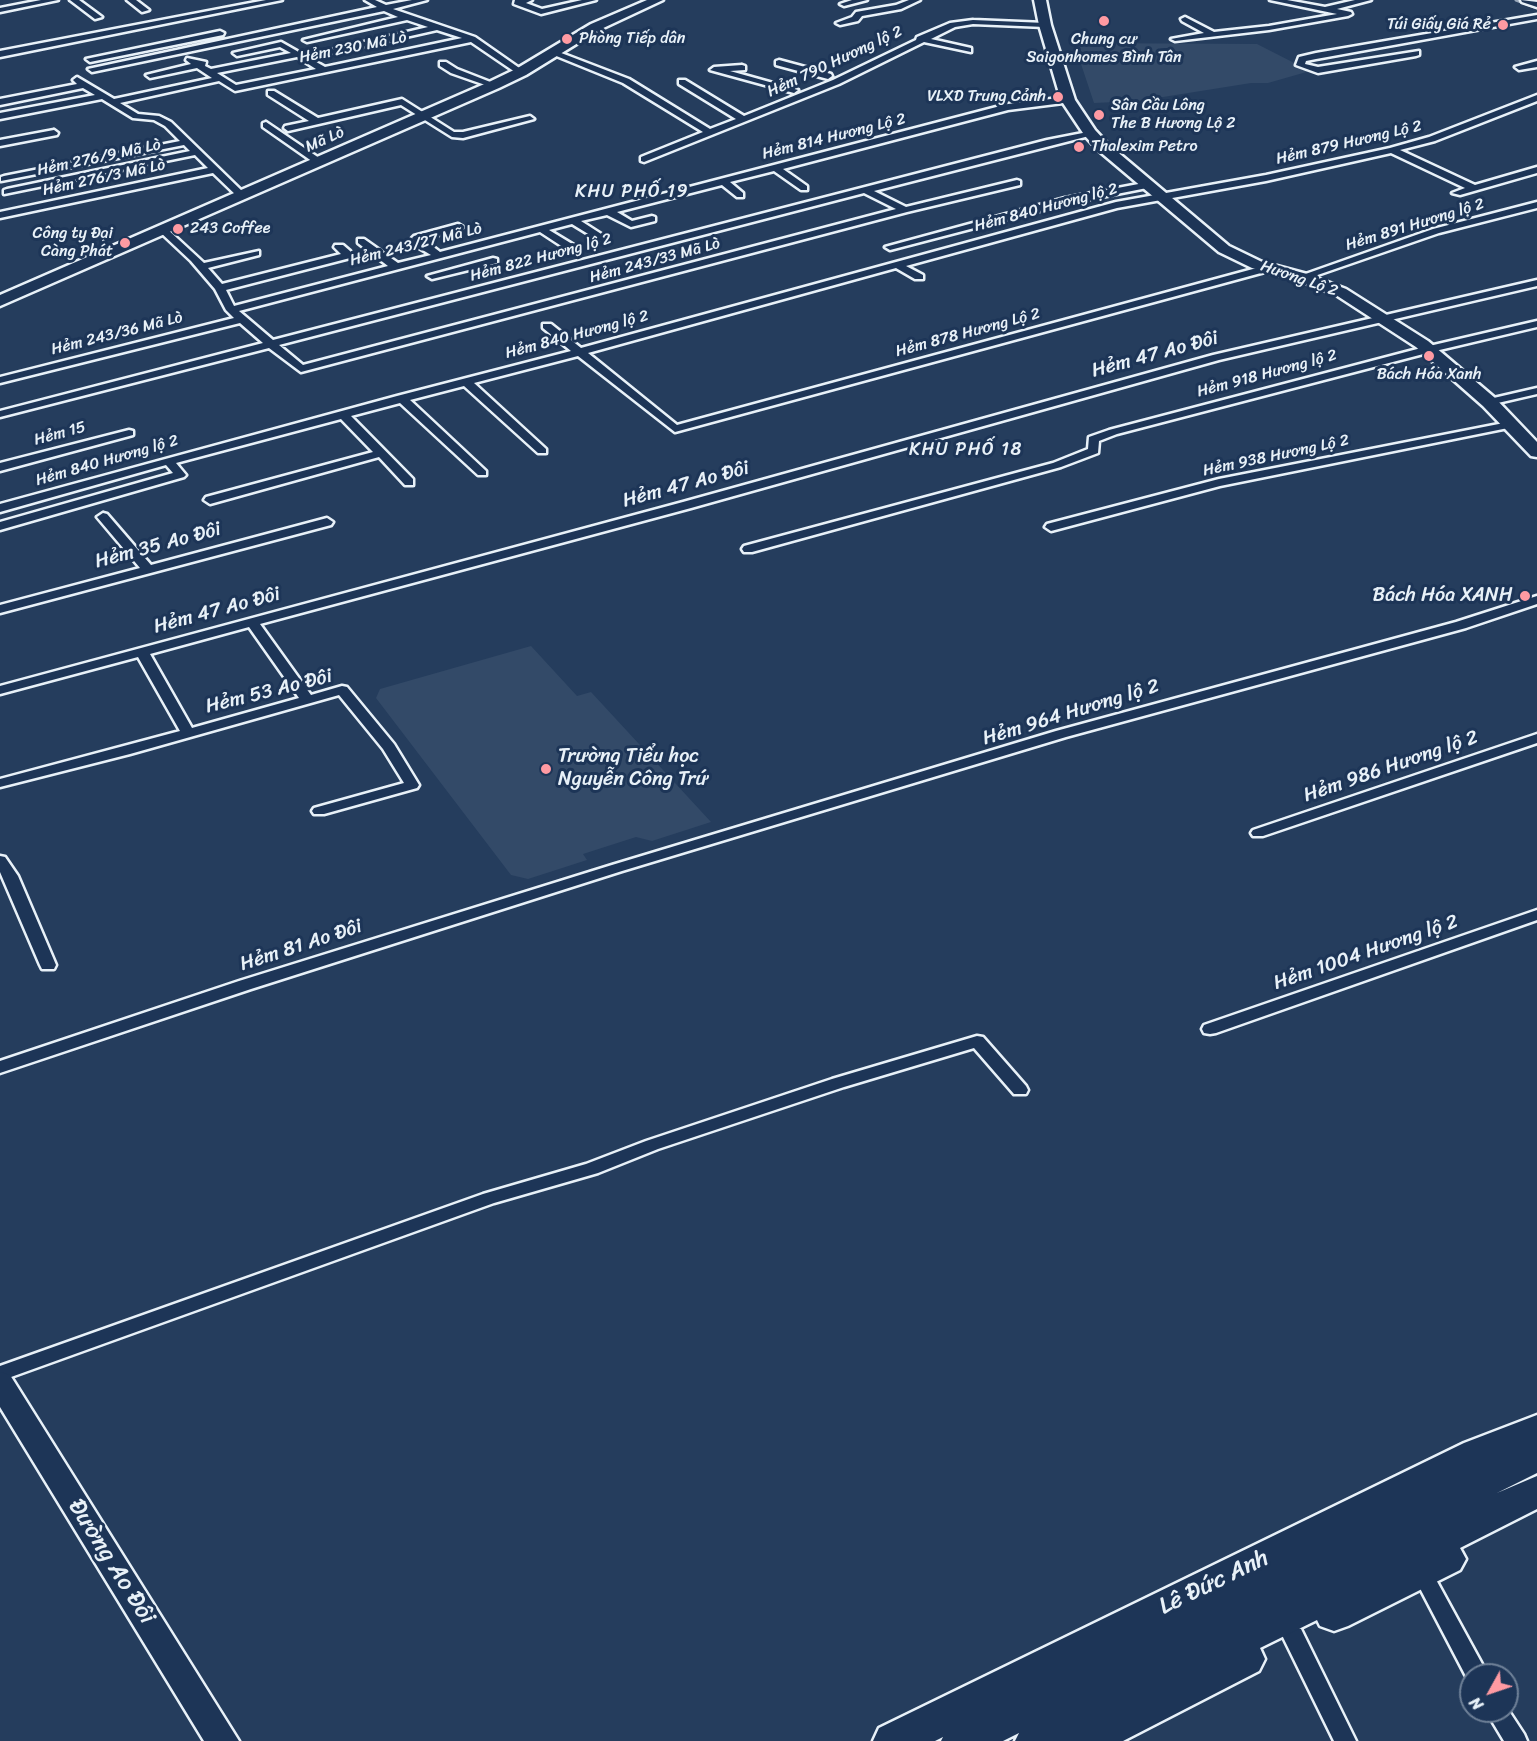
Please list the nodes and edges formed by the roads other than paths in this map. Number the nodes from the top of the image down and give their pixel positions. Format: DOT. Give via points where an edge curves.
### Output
graph roads {
  1 [pos="54,0"];
  2 [pos="74,0"];
  3 [pos="131,0"];
  4 [pos="278,0"];
  5 [pos="423,0"];
  6 [pos="528,0"];
  7 [pos="592,0"];
  8 [pos="657,0"];
  9 [pos="863,0"];
  10 [pos="913,0"];
  11 [pos="1040,0"];
  12 [pos="1274,0"];
  13 [pos="1367,0"];
  14 [pos="1526,0"];
  15 [pos="28,2"];
  16 [pos="377,3"];
  17 [pos="843,4"];
  18 [pos="1537,5"];
  19 [pos="1325,8"];
  20 [pos="0,10"];
  21 [pos="145,10"];
  22 [pos="98,17"];
  23 [pos="411,17"];
  24 [pos="1537,17"];
  25 [pos="1185,19"];
  26 [pos="840,23"];
  27 [pos="1045,25"];
  28 [pos="438,27"];
  29 [pos="99,35"];
  30 [pos="1213,35"];
  31 [pos="918,38"];
  32 [pos="472,39"];
  33 [pos="1175,39"];
  34 [pos="307,40"];
  35 [pos="108,41"];
  36 [pos="116,46"];
  37 [pos="968,50"];
  38 [pos="124,52"];
  39 [pos="326,52"];
  40 [pos="237,53"];
  41 [pos="553,53"];
  42 [pos="1416,53"];
  43 [pos="0,54"];
  44 [pos="299,54"];
  45 [pos="228,58"];
  46 [pos="90,59"];
  47 [pos="137,60"];
  48 [pos="193,62"];
  49 [pos="779,63"];
  50 [pos="443,64"];
  51 [pos="1537,64"];
  52 [pos="1519,67"];
  53 [pos="742,68"];
  54 [pos="92,69"];
  55 [pos="323,69"];
  56 [pos="210,72"];
  57 [pos="521,72"];
  58 [pos="150,75"];
  59 [pos="828,76"];
  60 [pos="218,79"];
  61 [pos="682,82"];
  62 [pos="494,85"];
  63 [pos="794,90"];
  64 [pos="271,93"];
  65 [pos="102,96"];
  66 [pos="1537,99"];
  67 [pos="1068,100"];
  68 [pos="0,102"];
  69 [pos="112,102"];
  70 [pos="762,112"];
  71 [pos="0,116"];
  72 [pos="424,116"];
  73 [pos="530,119"];
  74 [pos="744,120"];
  75 [pos="316,121"];
  76 [pos="266,125"];
  77 [pos="288,128"];
  78 [pos="54,133"];
  79 [pos="710,133"];
  80 [pos="1090,133"];
  81 [pos="186,142"];
  82 [pos="0,143"];
  83 [pos="1392,150"];
  84 [pos="197,152"];
  85 [pos="644,159"];
  86 [pos="319,162"];
  87 [pos="775,167"];
  88 [pos="214,170"];
  89 [pos="1537,170"];
  90 [pos="4,179"];
  91 [pos="723,181"];
  92 [pos="1017,183"];
  93 [pos="1149,185"];
  94 [pos="804,188"];
  95 [pos="1474,188"];
  96 [pos="865,190"];
  97 [pos="7,192"];
  98 [pos="1457,193"];
  99 [pos="242,195"];
  100 [pos="740,195"];
  101 [pos="1162,196"];
  102 [pos="1537,205"];
  103 [pos="905,210"];
  104 [pos="608,211"];
  105 [pos="0,215"];
  106 [pos="652,219"];
  107 [pos="574,221"];
  108 [pos="458,227"];
  109 [pos="162,229"];
  110 [pos="541,229"];
  111 [pos="361,241"];
  112 [pos="606,241"];
  113 [pos="472,246"];
  114 [pos="890,247"];
  115 [pos="339,248"];
  116 [pos="573,249"];
  117 [pos="255,253"];
  118 [pos="438,255"];
  119 [pos="898,265"];
  120 [pos="395,266"];
  121 [pos="201,267"];
  122 [pos="1268,268"];
  123 [pos="432,276"];
  124 [pos="919,277"];
  125 [pos="1302,277"];
  126 [pos="1537,283"];
  127 [pos="220,288"];
  128 [pos="0,300"];
  129 [pos="231,310"];
  130 [pos="1383,318"];
  131 [pos="241,319"];
  132 [pos="1537,324"];
  133 [pos="546,326"];
  134 [pos="271,344"];
  135 [pos="1429,349"];
  136 [pos="580,352"];
  137 [pos="0,380"];
  138 [pos="465,381"];
  139 [pos="1537,391"];
  140 [pos="401,398"];
  141 [pos="1489,402"];
  142 [pos="0,414"];
  143 [pos="344,414"];
  144 [pos="1509,424"];
  145 [pos="129,433"];
  146 [pos="542,451"];
  147 [pos="1537,452"];
  148 [pos="381,453"];
  149 [pos="169,461"];
  150 [pos="0,467"];
  151 [pos="482,473"];
  152 [pos="409,482"];
  153 [pos="210,500"];
  154 [pos="0,508"];
  155 [pos="103,517"];
  156 [pos="327,522"];
  157 [pos="0,526"];
  158 [pos="1051,527"];
  159 [pos="748,549"];
  160 [pos="147,568"];
  161 [pos="1537,600"];
  162 [pos="0,609"];
  163 [pos="252,622"];
  164 [pos="142,652"];
  165 [pos="0,690"];
  166 [pos="308,700"];
  167 [pos="187,732"];
  168 [pos="1537,738"];
  169 [pos="0,783"];
  170 [pos="319,811"];
  171 [pos="1258,833"];
  172 [pos="0,860"];
  173 [pos="617,868"];
  174 [pos="5,878"];
  175 [pos="1537,915"];
  176 [pos="48,965"];
  177 [pos="1210,1029"];
  178 [pos="0,1067"];
  179 [pos="1020,1090"];
  180 [pos="0,1374"];
  181 [pos="0,1383"];
  182 [pos="1537,1430"];
  183 [pos="1537,1456"];
  184 [pos="1537,1491"];
  185 [pos="1537,1512"];
  186 [pos="1482,1529"];
  187 [pos="1421,1571"];
  188 [pos="1293,1635"];
  189 [pos="1471,1663"];
  190 [pos="1505,1723"];
  191 [pos="222,1741"];
  192 [pos="894,1741"];
  193 [pos="962,1741"];
  194 [pos="1036,1741"];
  195 [pos="1083,1741"];
  196 [pos="1345,1741"];
  197 [pos="1516,1741"];
  1 -- 15 [label="street"];
  2 -- 22 [label="street"];
  3 -- 21 [label="street"];
  4 -- 29 [label="street"];
  5 -- 16 [label="street"];
  6 -- 7 [label="street" via="517,2 541,12"];
  8 -- 41 [label="main road, Mã Lò" via="595,27"];
  9 -- 17 [label="street"];
  10 -- 26 [label="street"];
  11 -- 27 [label="main road"];
  12 -- 19 [label="street"];
  13 -- 19 [label="street"];
  14 -- 18 [label="street"];
  15 -- 20 [label="street"];
  16 -- 23 [label="street"];
  16 -- 38 [label="street"];
  16 -- 47 [label="street"];
  19 -- 30 [label="street" via="1348,14"];
  23 -- 28 [label="street"];
  23 -- 34 [label="street"];
  24 -- 42 [label="street" via="1316,56 1302,59 1300,65 1318,70"];
  25 -- 30 [label="street"];
  27 -- 31 [label="street, Hẻm 790 Hương lộ 2" via="973,22"];
  27 -- 67 [label="main road"];
  28 -- 32 [label="street"];
  28 -- 39 [label="street"];
  29 -- 35 [label="street"];
  29 -- 43 [label="street"];
  30 -- 33 [label="street"];
  31 -- 37 [label="street"];
  31 -- 59 [label="street"];
  31 -- 70 [label="street, Hẻm 790 Hương lộ 2" via="836,82"];
  32 -- 55 [label="street, Hẻm 230 Mã Lò"];
  32 -- 57 [label="street"];
  36 -- 38 [label="street"];
  38 -- 46 [label="street"];
  38 -- 47 [label="street"];
  40 -- 44 [label="street" via="281,44"];
  41 -- 57 [label="main road, Mã Lò"];
  41 -- 79 [label="street" via="626,81"];
  44 -- 55 [label="street"];
  44 -- 56 [label="street"];
  45 -- 48 [label="street"];
  47 -- 54 [label="street"];
  48 -- 56 [label="street, Hẻm 230 Mã Lò"];
  48 -- 58 [label="street"];
  49 -- 59 [label="street"];
  50 -- 62 [label="street"];
  51 -- 52 [label="street"];
  53 -- 63 [label="street" via="714,70"];
  55 -- 60 [label="street, Hẻm 230 Mã Lò" via="234,88"];
  56 -- 60 [label="street, Hẻm 230 Mã Lò"];
  57 -- 62 [label="main road, Mã Lò"];
  59 -- 63 [label="street"];
  60 -- 69 [label="street"];
  61 -- 74 [label="street"];
  62 -- 72 [label="main road, Mã Lò"];
  63 -- 70 [label="street" via="759,107"];
  64 -- 75 [label="street"];
  65 -- 68 [label="street" via="80,83"];
  65 -- 69 [label="street"];
  65 -- 71 [label="street"];
  66 -- 83 [label="street, Hẻm 879 Hương Lộ 2"];
  67 -- 80 [label="main road, Hương Lộ 2"];
  67 -- 87 [label="street, Hẻm 814 Hương Lộ 2" via="1008,107"];
  69 -- 81 [label="street" via="136,116 168,124"];
  70 -- 74 [label="street, Hẻm 790 Hương lộ 2"];
  72 -- 73 [label="street" via="458,135"];
  72 -- 75 [label="street" via="402,102"];
  72 -- 86 [label="main road, Mã Lò"];
  74 -- 79 [label="street, Hẻm 790 Hương lộ 2"];
  75 -- 77 [label="street"];
  76 -- 86 [label="street"];
  78 -- 82 [label="street"];
  79 -- 85 [label="street, Hẻm 790 Hương lộ 2"];
  80 -- 93 [label="main road, Hương Lộ 2"];
  80 -- 96 [label="street, Hẻm 822 Hương lộ 2"];
  81 -- 84 [label="street"];
  81 -- 90 [label="street"];
  83 -- 95 [label="street"];
  83 -- 101 [label="street, Hẻm 879 Hương Lộ 2"];
  84 -- 88 [label="street"];
  84 -- 97 [label="street, Hẻm 276/9 Mã Lò"];
  86 -- 99 [label="main road, Mã Lò"];
  87 -- 91 [label="street, Hẻm 814 Hương Lộ 2"];
  87 -- 94 [label="street"];
  88 -- 99 [label="street"];
  88 -- 105 [label="street, Hẻm 276/3 Mã Lò"];
  89 -- 95 [label="street"];
  91 -- 100 [label="street"];
  91 -- 104 [label="street, Hẻm 814 Hương Lộ 2"];
  92 -- 103 [label="street, Hẻm 243/33 Mã Lò"];
  93 -- 101 [label="main road, Hương Lộ 2"];
  93 -- 114 [label="street" via="1065,201"];
  95 -- 98 [label="street"];
  96 -- 103 [label="street"];
  96 -- 134 [label="street, Hẻm 822 Hương lộ 2"];
  99 -- 109 [label="main road, Mã Lò"];
  101 -- 119 [label="street, Hẻm 840 Hương lộ 2"];
  101 -- 122 [label="main road, Hương Lộ 2" via="1224,249"];
  102 -- 125 [label="street, Hẻm 891 Hương lộ 2" via="1436,231"];
  103 -- 134 [label="street, Hẻm 243/33 Mã Lò" via="300,369"];
  104 -- 106 [label="street" via="631,224"];
  104 -- 107 [label="street, Hẻm 243/27 Mã Lò"];
  107 -- 110 [label="street, Hẻm 243/27 Mã Lò"];
  107 -- 112 [label="street"];
  108 -- 118 [label="street" via="417,238"];
  109 -- 121 [label="street"];
  109 -- 128 [label="main road, Mã Lò"];
  110 -- 113 [label="street, Hẻm 243/27 Mã Lò"];
  110 -- 116 [label="street"];
  111 -- 120 [label="street"];
  113 -- 118 [label="street, Hẻm 243/27 Mã Lò"];
  113 -- 123 [label="street" via="497,264"];
  115 -- 127 [label="street" via="346,256"];
  117 -- 121 [label="street"];
  118 -- 120 [label="street, Hẻm 243/27 Mã Lò"];
  119 -- 124 [label="street"];
  119 -- 136 [label="street, Hẻm 840 Hương lộ 2"];
  120 -- 129 [label="street, Hẻm 243/27 Mã Lò"];
  121 -- 127 [label="street"];
  122 -- 125 [label="main road, Hương Lộ 2"];
  122 -- 136 [label="street, Hẻm 878 Hương Lộ 2" via="675,429"];
  125 -- 130 [label="main road, Hương Lộ 2" via="1341,292"];
  126 -- 130 [label="street, Hẻm 47 Ao Đôi"];
  127 -- 129 [label="street"];
  129 -- 131 [label="street"];
  130 -- 135 [label="main road, Hương Lộ 2"];
  130 -- 163 [label="street, Hẻm 47 Ao Đôi" via="1135,379"];
  131 -- 134 [label="street"];
  131 -- 137 [label="street, Hẻm 243/36 Mã Lò"];
  132 -- 135 [label="street, Hẻm 918 Hương lộ 2"];
  133 -- 136 [label="street"];
  134 -- 142 [label="street, Hẻm 822 Hương lộ 2"];
  135 -- 141 [label="main road, Hương Lộ 2"];
  135 -- 159 [label="street, Hẻm 918 Hương lộ 2" via="1113,432 1093,439 1094,450 1057,465"];
  136 -- 138 [label="street, Hẻm 840 Hương lộ 2"];
  138 -- 140 [label="street, Hẻm 840 Hương lộ 2"];
  138 -- 146 [label="street"];
  139 -- 141 [label="street"];
  140 -- 143 [label="street, Hẻm 840 Hương lộ 2"];
  140 -- 151 [label="street"];
  141 -- 144 [label="main road, Hương Lộ 2"];
  143 -- 148 [label="street"];
  143 -- 149 [label="street, Hẻm 840 Hương lộ 2"];
  144 -- 147 [label="main road, Hương Lộ 2"];
  144 -- 158 [label="street, Hẻm 938 Hương Lộ 2" via="1219,483"];
  145 -- 150 [label="street, Hẻm 15"];
  148 -- 152 [label="street"];
  148 -- 153 [label="street"];
  149 -- 154 [label="street, Hẻm 840 Hương lộ 2"];
  149 -- 157 [label="street" via="180,475"];
  155 -- 160 [label="street"];
  156 -- 160 [label="street, Hẻm 35 Ao Đôi"];
  160 -- 162 [label="street, Hẻm 35 Ao Đôi"];
  161 -- 173 [label="street, Hẻm 964 Hương lộ 2" via="1461,625 1061,734"];
  163 -- 164 [label="street, Hẻm 47 Ao Đôi"];
  163 -- 166 [label="street"];
  164 -- 165 [label="street, Hẻm 47 Ao Đôi"];
  164 -- 167 [label="street"];
  166 -- 167 [label="street, Hẻm 53 Ao Đôi"];
  166 -- 170 [label="street, Hẻm 53 Ao Đôi" via="342,690 389,747 412,785"];
  167 -- 169 [label="street, Hẻm 53 Ao Đôi"];
  168 -- 171 [label="street, Hẻm 986 Hương lộ 2"];
  172 -- 174 [label="street"];
  173 -- 178 [label="street, Hẻm 81 Ao Đôi"];
  174 -- 176 [label="street"];
  175 -- 177 [label="street, Hẻm 1004 Hương lộ 2"];
  179 -- 180 [label="street" via="977,1041 685,1134 592,1170 489,1198"];
  181 -- 191 [label="main road, Đường Ao Đôi"];
  182 -- 192 [label="highway, Lê Đức Anh" via="1477,1454"];
  183 -- 193 [label="highway, Lê Đức Anh"];
  184 -- 186 [label="highway"];
  185 -- 186 [label="highway"];
  186 -- 187 [label="highway"];
  186 -- 194 [label="highway"];
  187 -- 188 [label="highway"];
  187 -- 189 [label="street"];
  188 -- 195 [label="highway"];
  188 -- 196 [label="street"];
  190 -- 197 [label="street"];
}
